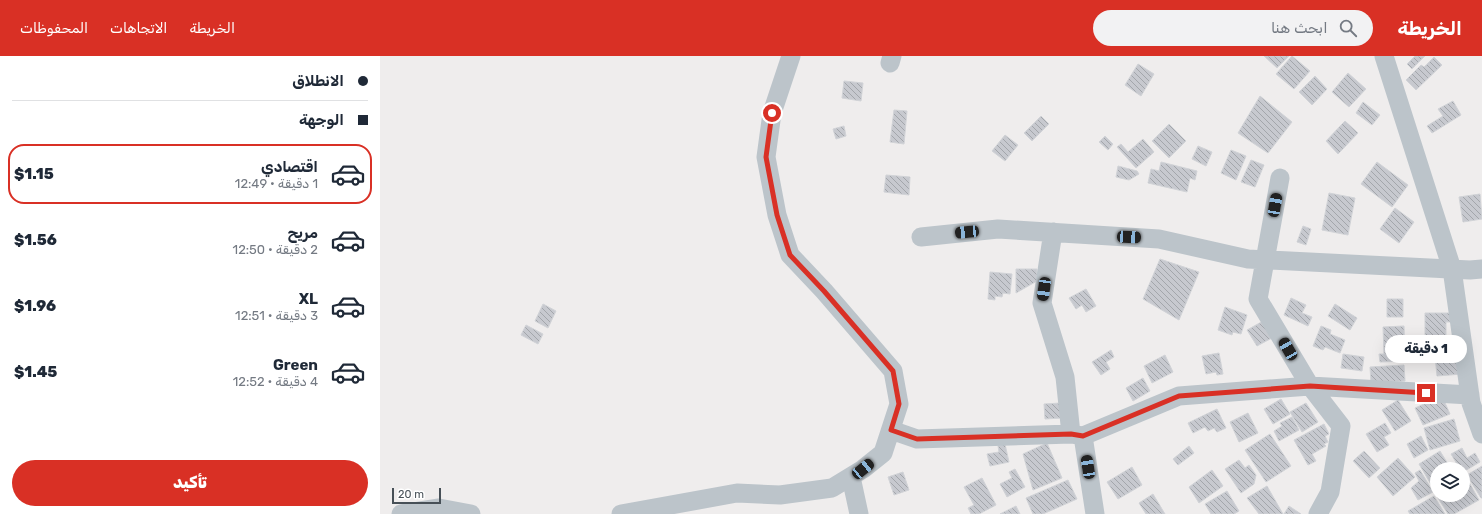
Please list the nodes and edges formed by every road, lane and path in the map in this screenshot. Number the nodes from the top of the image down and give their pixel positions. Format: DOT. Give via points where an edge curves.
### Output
graph roads {
  1 [pos="791,56"];
  2 [pos="1384,56"];
  3 [pos="1280,178"];
  4 [pos="1053,232"];
  5 [pos="922,236"];
  6 [pos="1265,260"];
  7 [pos="1452,269"];
  8 [pos="1482,269"];
  9 [pos="1310,386"];
  10 [pos="1470,395"];
  11 [pos="891,430"];
  12 [pos="1482,434"];
  13 [pos="1077,435"];
  14 [pos="851,477"];
  15 [pos="401,514"];
  16 [pos="471,514"];
  17 [pos="622,514"];
  18 [pos="859,514"];
  19 [pos="1095,514"];
  20 [pos="1318,514"];
  1 -- 11 [label="street" via="772,113 766,157 777,215 790,255 893,371 899,404"];
  2 -- 7 [label="street"];
  3 -- 6 [label="street"];
  4 -- 5 [label="street" via="998,229"];
  4 -- 6 [label="street" via="1159,238 1248,259"];
  4 -- 13 [label="street" via="1042,303 1065,377"];
  6 -- 7 [label="street"];
  6 -- 9 [label="street" via="1258,299"];
  7 -- 8 [label="street"];
  7 -- 10 [label="street"];
  9 -- 10 [label="street"];
  9 -- 13 [label="street" via="1179,396"];
  9 -- 20 [label="street" via="1341,426 1330,492"];
  10 -- 12 [label="street"];
  11 -- 13 [label="street" via="917,439"];
  11 -- 14 [label="street" via="883,453"];
  13 -- 19 [label="street"];
  14 -- 17 [label="street" via="832,488 780,495 737,493"];
  14 -- 18 [label="street"];
  15 -- 16 [label="street" via="439,508"];
}
